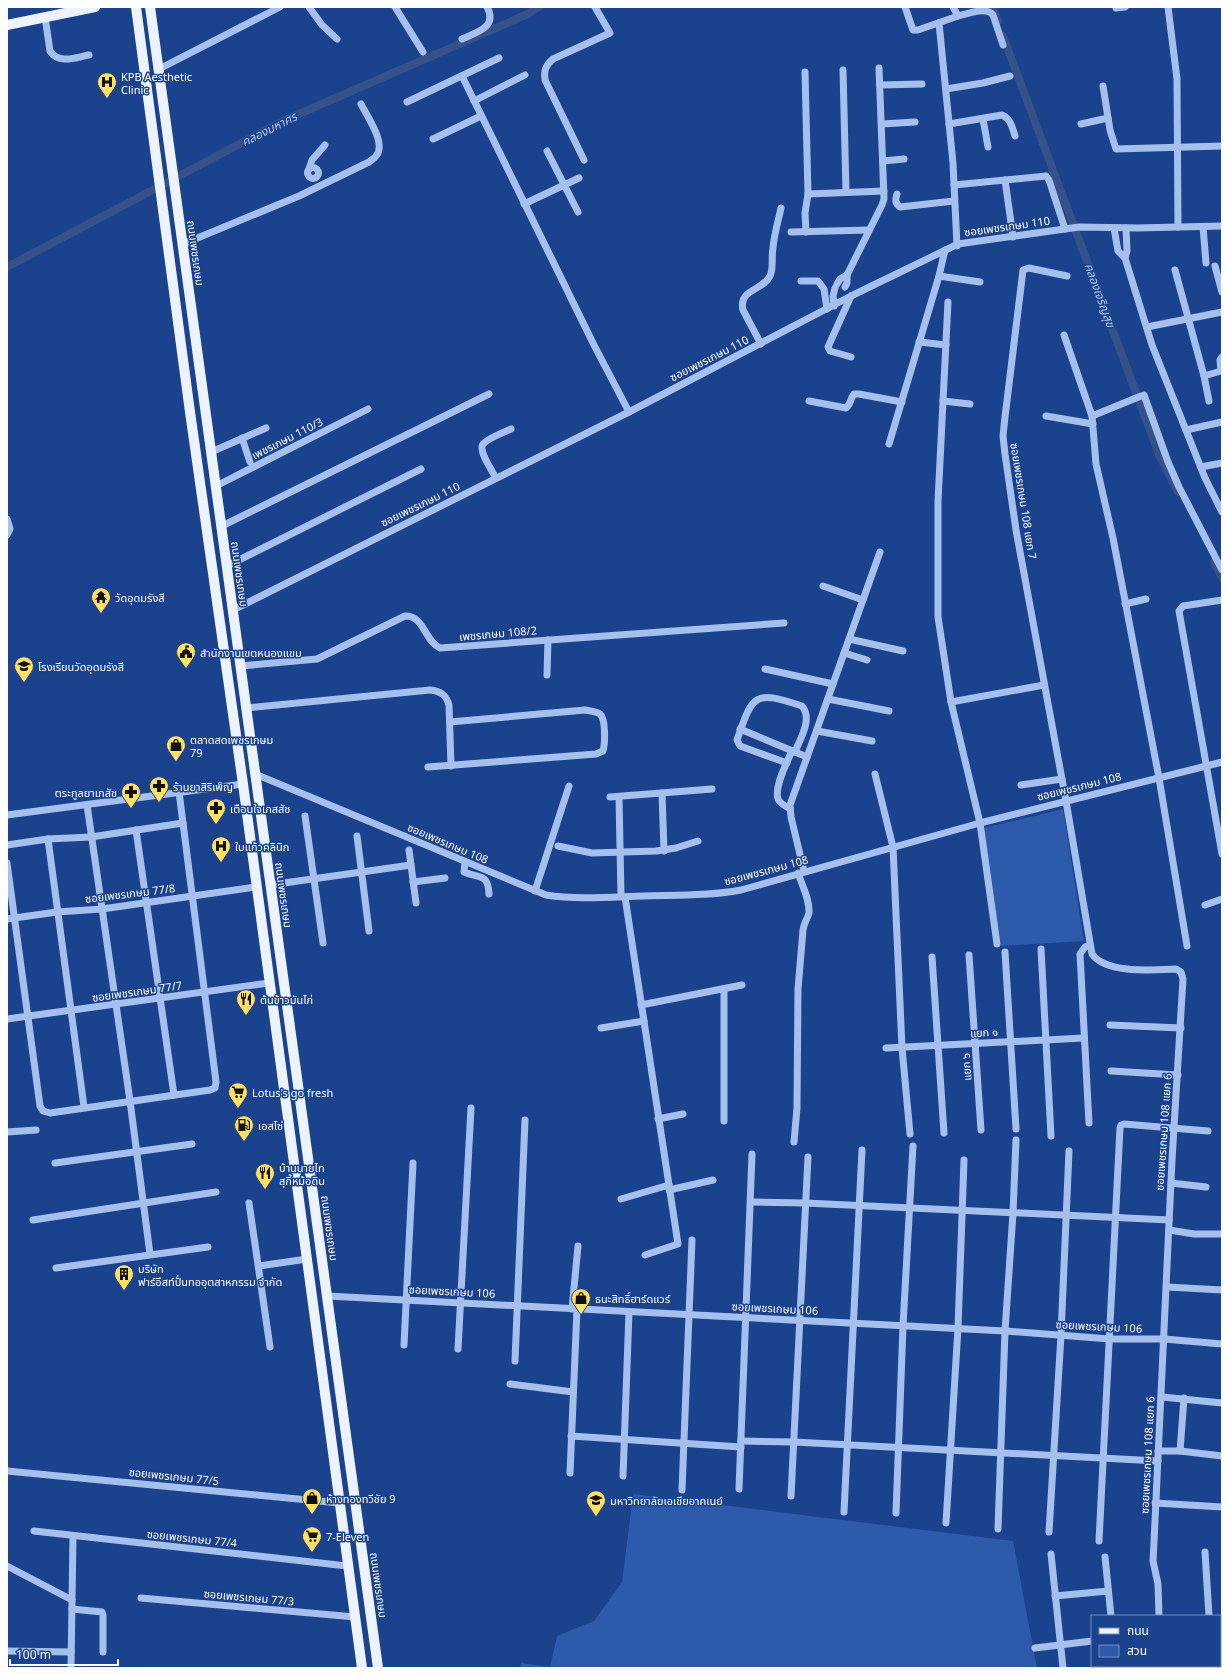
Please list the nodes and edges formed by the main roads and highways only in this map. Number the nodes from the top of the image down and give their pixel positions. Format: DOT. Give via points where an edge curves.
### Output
graph roads {
  1 [pos="95,7"];
  2 [pos="136,7"];
  3 [pos="150,7"];
  4 [pos="7,25"];
  5 [pos="216,486"];
  6 [pos="202,489"];
  7 [pos="347,1566"];
  8 [pos="364,1566"];
  9 [pos="362,1668"];
  10 [pos="378,1668"];
  1 -- 4 [label="main road"];
  2 -- 6 [label="main road"];
  3 -- 5 [label="main road, ถนนเพชรเกษม"];
  5 -- 6 [label="main road"];
  5 -- 8 [label="main road, ถนนเพชรเกษม"];
  6 -- 7 [label="main road"];
  7 -- 8 [label="main road"];
  7 -- 9 [label="main road"];
  8 -- 10 [label="main road, ถนนเพชรเกษม"];
}
